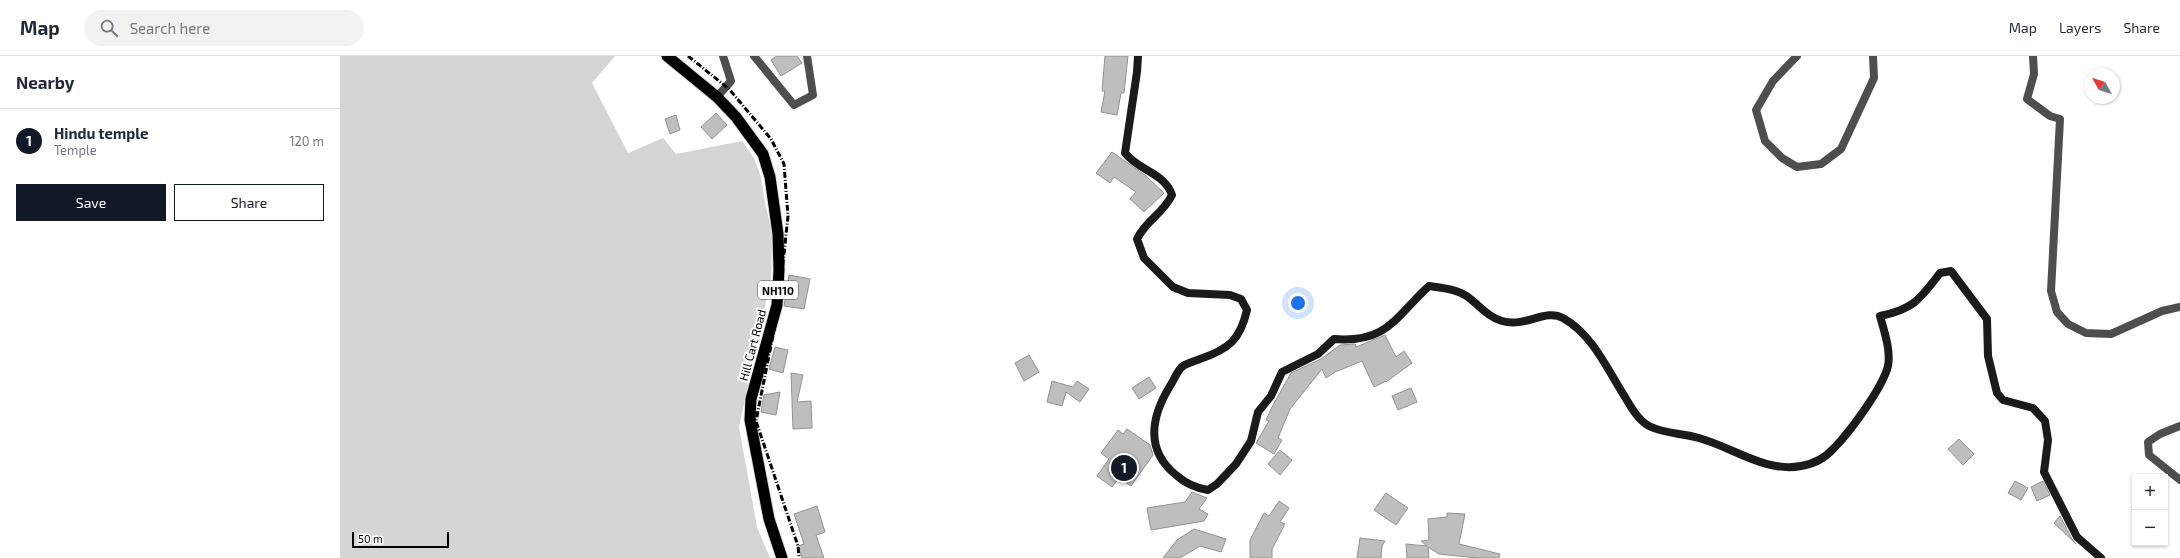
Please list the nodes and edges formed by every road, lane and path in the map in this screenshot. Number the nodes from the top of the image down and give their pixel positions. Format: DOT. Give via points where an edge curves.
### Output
graph roads {
  1 [pos="667,56"];
  2 [pos="723,56"];
  3 [pos="754,56"];
  4 [pos="807,56"];
  5 [pos="1138,56"];
  6 [pos="1797,56"];
  7 [pos="1873,56"];
  8 [pos="2033,56"];
  9 [pos="717,97"];
  10 [pos="2180,307"];
  11 [pos="2180,426"];
  12 [pos="2180,480"];
  13 [pos="782,558"];
  14 [pos="2101,558"];
  1 -- 9 [label="highway, Hill Cart Road / NH110"];
  2 -- 9 [label="street" via="731,80"];
  3 -- 4 [label="street" via="794,105 813,95"];
  5 -- 14 [label="main road" via="1125,153 1132,162 1169,185 1172,195 1166,207 1143,226 1137,239 1144,258 1173,287 1188,293 1230,295 1241,299 1247,310 1235,340 1221,351 1182,366 1163,397 1155,421 1155,449 1164,466 1193,487 1208,490 1236,464 1251,441 1258,412 1271,396 1282,372 1318,354 1334,339 1355,341 1372,336 1400,318 1429,286 1449,288 1468,297 1487,314 1502,321 1518,323 1535,320 1547,314 1562,317 1586,336 1634,412 1648,425 1719,444 1766,464 1782,467 1811,464 1834,449 1880,384 1888,366 1887,347 1880,316 1899,312 1915,303 1940,273 1951,271 1987,319 1988,356 1997,393 2003,400 2033,408 2045,421 2048,440 2044,472 2077,537"];
  6 -- 7 [label="street" via="1773,81 1756,110 1765,141 1782,158 1797,168 1821,164 1841,150 1874,78"];
  8 -- 10 [label="street" via="2034,74 2027,99 2050,116 2060,119 2051,291 2057,312 2068,324 2086,333 2112,334 2162,311"];
  9 -- 13 [label="highway, Hill Cart Road / NH110" via="736,117 763,154 770,177 778,234 777,305 751,399 750,420 769,519"];
  11 -- 12 [label="street" via="2148,442 2149,455"];
}
